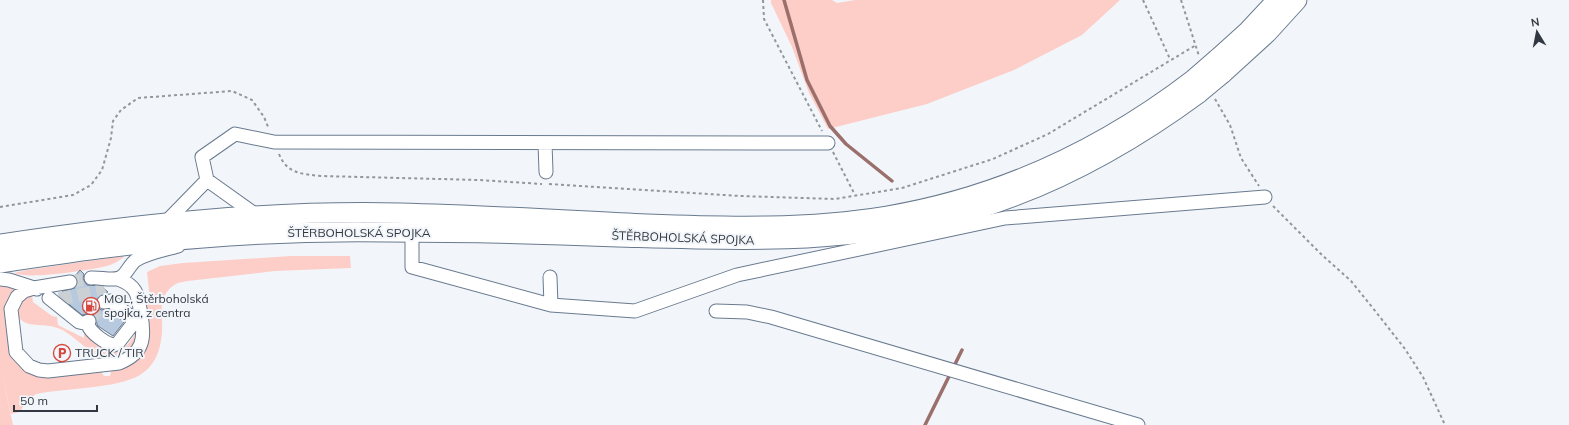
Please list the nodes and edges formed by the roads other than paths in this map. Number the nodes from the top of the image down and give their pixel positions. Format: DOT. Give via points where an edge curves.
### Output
graph roads {
  1 [pos="1277,0"];
  2 [pos="1297,0"];
  3 [pos="1220,67"];
  4 [pos="1203,90"];
  5 [pos="545,143"];
  6 [pos="828,143"];
  7 [pos="546,172"];
  8 [pos="207,180"];
  9 [pos="1265,197"];
  10 [pos="256,215"];
  11 [pos="166,222"];
  12 [pos="412,232"];
  13 [pos="204,238"];
  14 [pos="0,244"];
  15 [pos="0,263"];
  16 [pos="550,277"];
  17 [pos="90,278"];
  18 [pos="0,279"];
  19 [pos="70,282"];
  20 [pos="113,282"];
  21 [pos="34,288"];
  22 [pos="551,305"];
  23 [pos="716,311"];
  24 [pos="1138,425"];
  1 -- 3 [label="highway, ŠTĚRBOHOLSKÁ SPOJKA"];
  2 -- 3 [label="highway, ŠTĚRBOHOLSKÁ SPOJKA" via="1267,33"];
  3 -- 4 [label="highway, ŠTĚRBOHOLSKÁ SPOJKA, bridge"];
  4 -- 10 [label="highway, ŠTĚRBOHOLSKÁ SPOJKA" via="1154,108 1078,153 995,188 918,210 860,220 732,226 397,213"];
  4 -- 12 [label="highway, ŠTĚRBOHOLSKÁ SPOJKA" via="1151,128 1072,172 975,210 905,227 845,236 769,240"];
  5 -- 6 [label="street"];
  5 -- 7 [label="street"];
  5 -- 8 [label="street" via="274,142 235,134 202,157"];
  8 -- 10 [label="street"];
  8 -- 11 [label="street"];
  9 -- 22 [label="street" via="1005,218 737,275 635,311"];
  10 -- 11 [label="highway, ŠTĚRBOHOLSKÁ SPOJKA"];
  11 -- 14 [label="highway, ŠTĚRBOHOLSKÁ SPOJKA"];
  12 -- 13 [label="highway, ŠTĚRBOHOLSKÁ SPOJKA" via="327,232"];
  12 -- 22 [label="street" via="412,267"];
  13 -- 15 [label="highway, ŠTĚRBOHOLSKÁ SPOJKA"];
  13 -- 20 [label="street" via="138,259 123,276"];
  16 -- 22 [label="street"];
  17 -- 20 [label="street" via="100,277"];
  18 -- 21 [label="street"];
  19 -- 21 [label="street"];
  20 -- 21 [label="street" via="111,293 104,302 111,301 133,319 132,325 118,344 112,345 90,329 89,321 79,322 54,298"];
  20 -- 21 [label="street" via="127,282 138,295 143,331 139,349 120,363 48,371 34,368 18,355 14,347 12,305 20,294"];
  23 -- 24 [label="street" via="747,312 771,317"];
}
